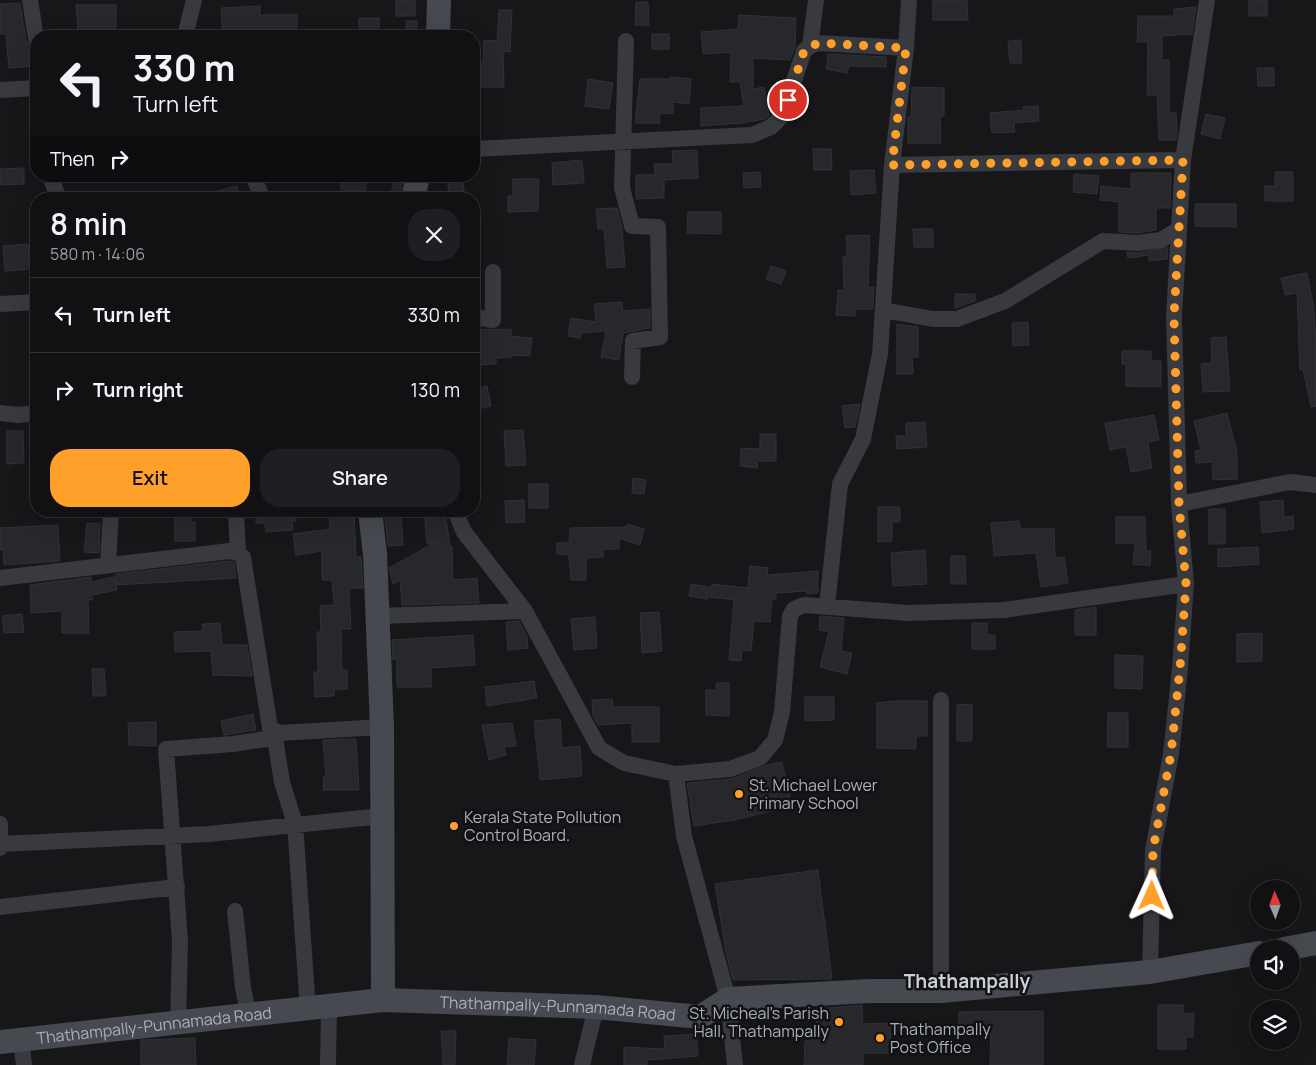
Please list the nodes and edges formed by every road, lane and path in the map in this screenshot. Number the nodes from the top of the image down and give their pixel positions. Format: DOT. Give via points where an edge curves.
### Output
graph roads {
  1 [pos="30,0"];
  2 [pos="194,0"];
  3 [pos="439,0"];
  4 [pos="816,0"];
  5 [pos="909,0"];
  6 [pos="1207,0"];
  7 [pos="35,30"];
  8 [pos="186,30"];
  9 [pos="438,30"];
  10 [pos="626,41"];
  11 [pos="810,46"];
  12 [pos="906,48"];
  13 [pos="30,88"];
  14 [pos="0,90"];
  15 [pos="622,142"];
  16 [pos="480,149"];
  17 [pos="1183,160"];
  18 [pos="892,165"];
  19 [pos="1179,229"];
  20 [pos="493,272"];
  21 [pos="30,302"];
  22 [pos="0,304"];
  23 [pos="883,310"];
  24 [pos="480,318"];
  25 [pos="632,377"];
  26 [pos="0,413"];
  27 [pos="30,413"];
  28 [pos="1316,485"];
  29 [pos="1179,504"];
  30 [pos="111,517"];
  31 [pos="236,517"];
  32 [pos="371,517"];
  33 [pos="458,517"];
  34 [pos="238,552"];
  35 [pos="108,563"];
  36 [pos="0,578"];
  37 [pos="1186,584"];
  38 [pos="827,606"];
  39 [pos="525,611"];
  40 [pos="378,616"];
  41 [pos="941,700"];
  42 [pos="382,726"];
  43 [pos="274,732"];
  44 [pos="676,774"];
  45 [pos="382,816"];
  46 [pos="0,824"];
  47 [pos="296,824"];
  48 [pos="172,836"];
  49 [pos="1,846"];
  50 [pos="177,886"];
  51 [pos="0,907"];
  52 [pos="235,911"];
  53 [pos="1316,943"];
  54 [pos="1300,946"];
  55 [pos="1250,955"];
  56 [pos="1150,972"];
  57 [pos="941,991"];
  58 [pos="728,999"];
  59 [pos="383,1000"];
  60 [pos="596,1007"];
  61 [pos="318,1008"];
  62 [pos="249,1016"];
  63 [pos="178,1023"];
  64 [pos="10,1040"];
  65 [pos="24,1065"];
  66 [pos="328,1065"];
  67 [pos="582,1065"];
  68 [pos="735,1065"];
  1 -- 7 [label="street"];
  2 -- 8 [label="street"];
  3 -- 9 [label="main road"];
  4 -- 11 [label="street"];
  5 -- 12 [label="street"];
  6 -- 17 [label="street"];
  10 -- 15 [label="street"];
  11 -- 12 [label="street" via="820,43"];
  11 -- 15 [label="street" via="804,51 782,116 771,127 752,135"];
  12 -- 18 [label="street"];
  13 -- 14 [label="street"];
  15 -- 16 [label="street"];
  15 -- 25 [label="street" via="622,188 632,226 658,227 660,337 633,342"];
  17 -- 18 [label="street"];
  17 -- 19 [label="street"];
  18 -- 23 [label="street"];
  19 -- 23 [label="street" via="1161,240 1138,243 1102,241 1005,301 957,319 933,320"];
  19 -- 29 [label="street" via="1174,316"];
  20 -- 24 [label="street" via="494,320"];
  21 -- 22 [label="street"];
  23 -- 38 [label="street" via="880,354 867,427 838,492"];
  26 -- 27 [label="street"];
  28 -- 29 [label="street" via="1290,482"];
  29 -- 37 [label="street"];
  30 -- 35 [label="street"];
  31 -- 34 [label="street"];
  32 -- 40 [label="main road"];
  33 -- 39 [label="street" via="464,532"];
  34 -- 35 [label="street"];
  34 -- 43 [label="street" via="243,557 270,728"];
  35 -- 36 [label="street"];
  37 -- 38 [label="street" via="1004,610 909,613"];
  37 -- 56 [label="street" via="1171,754 1153,850"];
  38 -- 44 [label="street" via="804,605 794,609 790,616 782,712 775,740 760,758 730,769"];
  39 -- 40 [label="street"];
  39 -- 44 [label="street" via="599,748 624,763"];
  40 -- 42 [label="main road"];
  41 -- 57 [label="street"];
  42 -- 43 [label="street"];
  42 -- 45 [label="main road"];
  43 -- 47 [label="street" via="282,782"];
  43 -- 48 [label="street" via="266,739 166,749"];
  44 -- 58 [label="street" via="684,836"];
  45 -- 47 [label="street"];
  45 -- 59 [label="main road"];
  46 -- 49 [label="street"];
  47 -- 48 [label="street"];
  47 -- 61 [label="street"];
  48 -- 49 [label="street"];
  48 -- 50 [label="street"];
  50 -- 51 [label="street"];
  50 -- 63 [label="street" via="180,941"];
  52 -- 62 [label="street"];
  53 -- 54 [label="main road"];
  55 -- 56 [label="main road, Thathampally-Punnamada Road"];
  56 -- 57 [label="main road, Thathampally-Punnamada Road"];
  57 -- 58 [label="main road, Thathampally-Punnamada Road" via="868,991"];
  58 -- 60 [label="main road, Thathampally-Punnamada Road" via="700,1017"];
  58 -- 68 [label="street"];
  59 -- 60 [label="main road, Thathampally-Punnamada Road"];
  59 -- 61 [label="main road, Thathampally-Punnamada Road"];
  60 -- 67 [label="street"];
  61 -- 62 [label="main road, Thathampally-Punnamada Road"];
  61 -- 66 [label="street"];
  62 -- 63 [label="main road, Thathampally-Punnamada Road"];
  63 -- 64 [label="main road, Thathampally-Punnamada Road"];
  64 -- 65 [label="street"];
}
